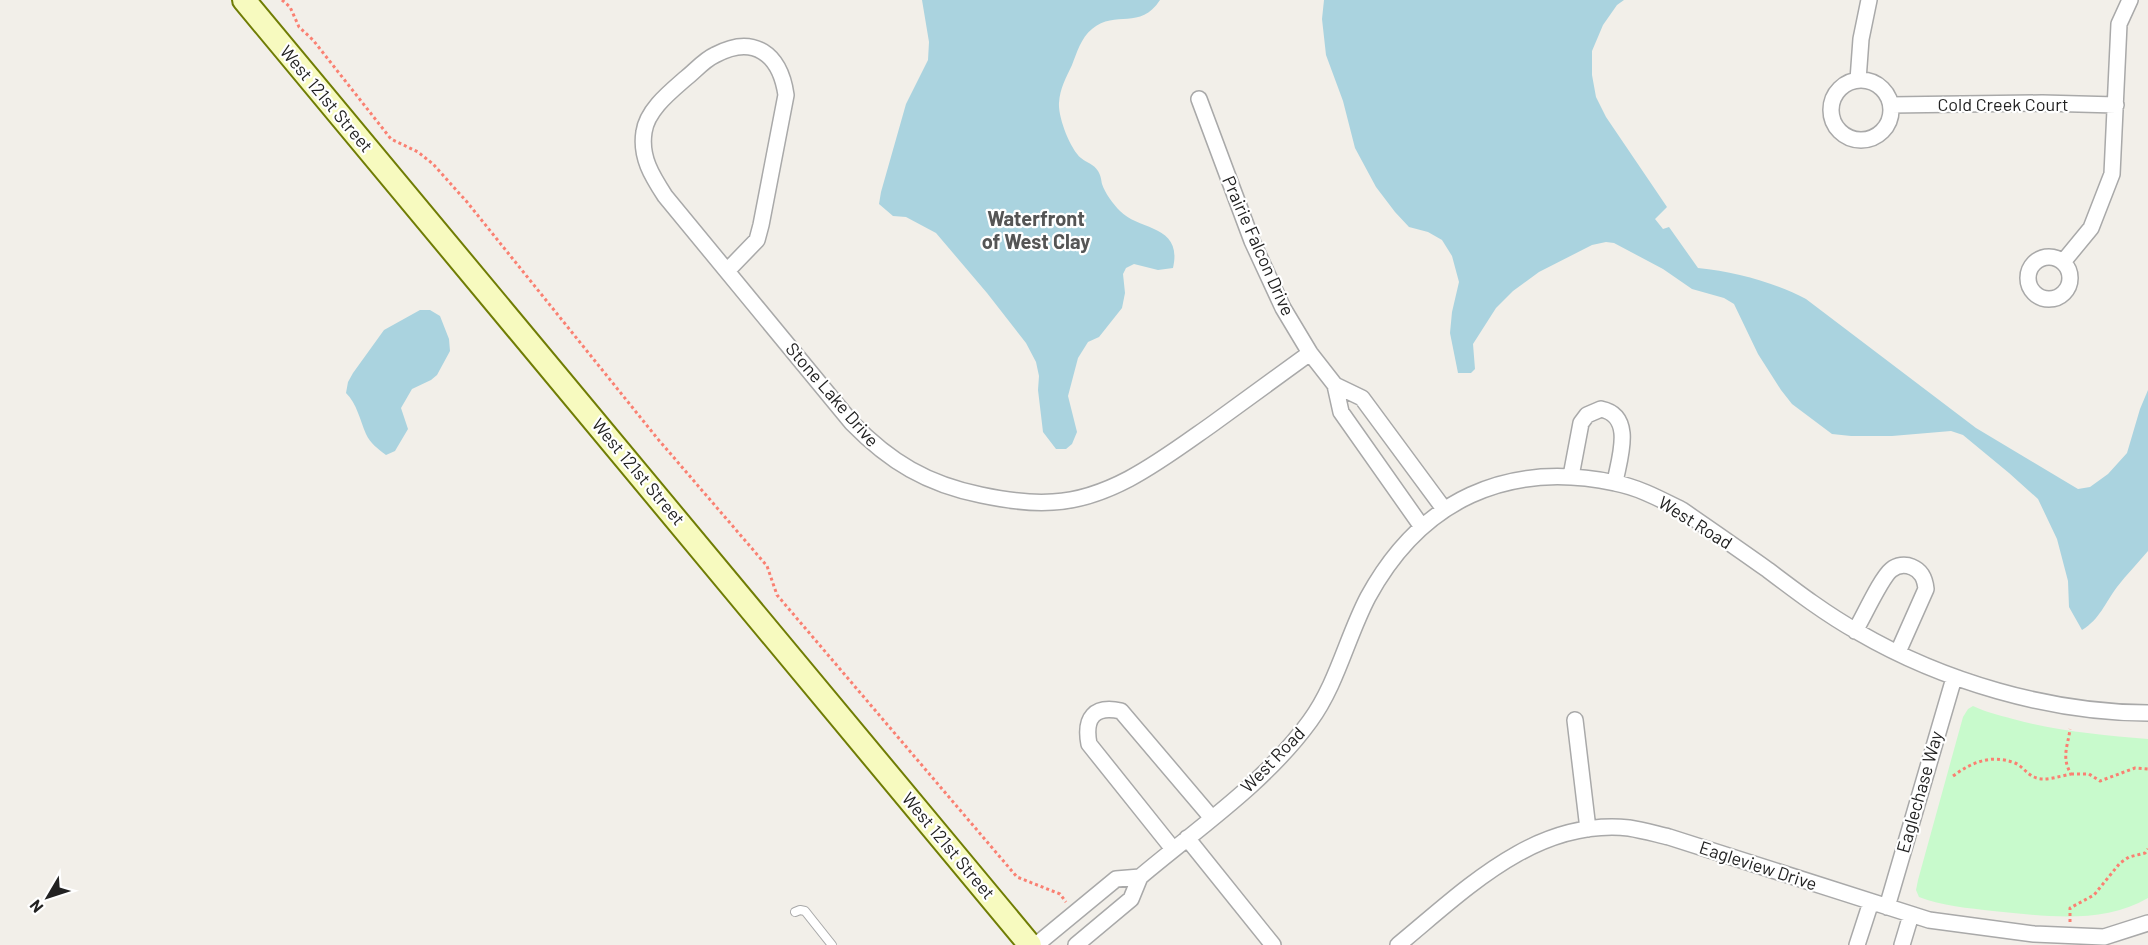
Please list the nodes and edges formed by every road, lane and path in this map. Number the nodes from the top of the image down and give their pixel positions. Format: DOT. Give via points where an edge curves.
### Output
graph roads {
  1 [pos="282,0"];
  2 [pos="1869,0"];
  3 [pos="2130,0"];
  4 [pos="251,3"];
  5 [pos="1858,80"];
  6 [pos="1199,99"];
  7 [pos="1891,105"];
  8 [pos="2116,105"];
  9 [pos="2063,262"];
  10 [pos="728,271"];
  11 [pos="1310,353"];
  12 [pos="1335,385"];
  13 [pos="1571,476"];
  14 [pos="1615,482"];
  15 [pos="1444,509"];
  16 [pos="1422,527"];
  17 [pos="1855,631"];
  18 [pos="1898,652"];
  19 [pos="1954,678"];
  20 [pos="2148,713"];
  21 [pos="1575,720"];
  22 [pos="2070,729"];
  23 [pos="2148,770"];
  24 [pos="2071,774"];
  25 [pos="1953,776"];
  26 [pos="1211,818"];
  27 [pos="1588,829"];
  28 [pos="1187,838"];
  29 [pos="1173,849"];
  30 [pos="2148,849"];
  31 [pos="1140,877"];
  32 [pos="1870,902"];
  33 [pos="1887,907"];
  34 [pos="795,912"];
  35 [pos="1074,914"];
  36 [pos="1911,915"];
  37 [pos="2148,923"];
  38 [pos="2071,936"];
  39 [pos="2104,941"];
  40 [pos="832,945"];
  41 [pos="1030,945"];
  42 [pos="1036,945"];
  43 [pos="1076,945"];
  44 [pos="1274,945"];
  45 [pos="1398,945"];
  46 [pos="1857,945"];
  47 [pos="1902,945"];
  1 -- 35 [label="path" via="290,7 299,27 313,39 391,139 434,164 467,202 657,438 768,566 777,595 1017,877 1060,894"];
  2 -- 5 [label="street"];
  3 -- 8 [label="street" via="2119,24"];
  4 -- 41 [label="street, West 121st Street"];
  5 -- 7 [label="street" via="1876,83"];
  5 -- 7 [label="street" via="1848,82 1834,96 1832,116 1842,133 1861,140 1872,138 1887,125"];
  6 -- 11 [label="street, Prairie Falcon Drive" via="1260,259"];
  7 -- 8 [label="street, Cold Creek Court"];
  8 -- 9 [label="street" via="2112,174 2091,228"];
  10 -- 10 [label="street, Stone Lake Drive" via="651,175 644,153 644,130 653,111 670,92 712,56 751,47 765,51 775,62 786,95 757,240"];
  10 -- 11 [label="street, Stone Lake Drive" via="872,443 918,475 999,499 1055,502 1089,495 1125,481 1164,459"];
  11 -- 12 [label="street, Prairie Falcon Drive"];
  12 -- 15 [label="street, Prairie Falcon Drive" via="1362,398"];
  12 -- 16 [label="street, Prairie Falcon Drive" via="1341,412"];
  13 -- 14 [label="street, West Road"];
  13 -- 14 [label="street" via="1581,423 1587,415 1601,410 1613,414 1622,426"];
  13 -- 15 [label="street, West Road" via="1507,482"];
  14 -- 17 [label="street, West Road" via="1682,510"];
  15 -- 16 [label="street, West Road"];
  16 -- 26 [label="street, West Road" via="1383,571 1312,718 1264,773"];
  17 -- 18 [label="street, West Road"];
  17 -- 18 [label="street" via="1888,573 1900,565 1909,565 1918,570 1926,589"];
  18 -- 19 [label="street, West Road"];
  19 -- 20 [label="street, West Road" via="2075,708"];
  19 -- 33 [label="street, Eaglechase Way"];
  21 -- 27 [label="street"];
  22 -- 24 [label="path" via="2065,758"];
  23 -- 24 [label="path" via="2135,768 2100,781 2089,774"];
  24 -- 25 [label="path" via="2034,777 2004,760 1978,761"];
  26 -- 28 [label="street, West Road"];
  26 -- 29 [label="street" via="1121,711 1098,711 1089,720 1089,744"];
  27 -- 32 [label="street, Eagleview Drive" via="1629,828 1669,837"];
  27 -- 45 [label="street, Eagleview Drive" via="1544,840 1503,862"];
  28 -- 29 [label="street, West Road"];
  28 -- 44 [label="street"];
  29 -- 31 [label="street, West Road"];
  30 -- 38 [label="path" via="2120,863 2094,895 2070,908"];
  31 -- 35 [label="street, West Road" via="1116,879"];
  31 -- 43 [label="street, West Road" via="1131,899"];
  32 -- 33 [label="street, Eagleview Drive"];
  32 -- 46 [label="street"];
  33 -- 36 [label="street, Eagleview Drive"];
  34 -- 40 [label="lane" via="805,911"];
  35 -- 42 [label="street, West Road"];
  36 -- 38 [label="street, Eagleview Drive"];
  36 -- 47 [label="street"];
  37 -- 39 [label="street, Eagleview Drive"];
  38 -- 39 [label="street, Eagleview Drive"];
}
